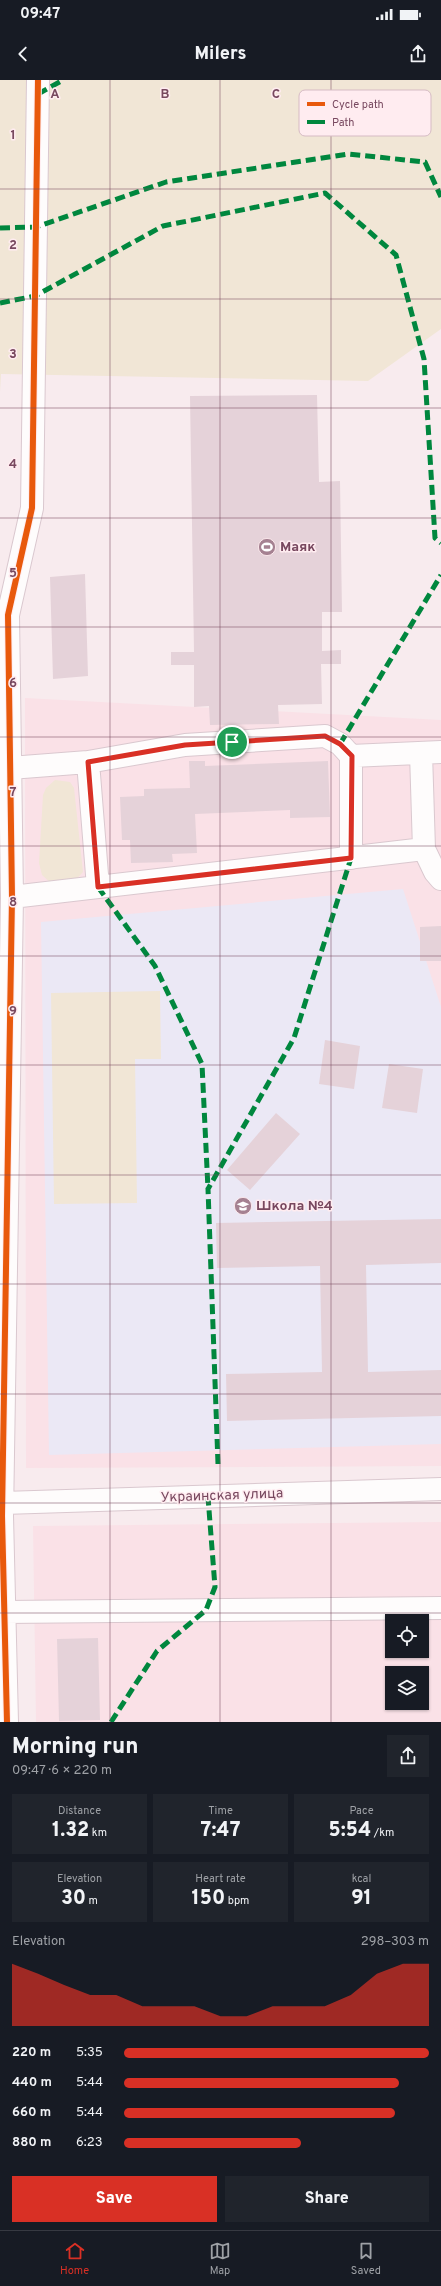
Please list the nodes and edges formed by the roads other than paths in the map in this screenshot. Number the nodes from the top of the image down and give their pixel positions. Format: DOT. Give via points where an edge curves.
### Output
graph roads {
  1 [pos="36,85"];
  2 [pos="431,752"];
  3 [pos="352,756"];
  4 [pos="88,762"];
  5 [pos="10,768"];
  6 [pos="424,849"];
  7 [pos="351,858"];
  8 [pos="441,880"];
  9 [pos="98,887"];
  10 [pos="12,897"];
  11 [pos="441,1489"];
  12 [pos="2,1512"];
  13 [pos="441,1608"];
  14 [pos="4,1612"];
  15 [pos="7,1722"];
  1 -- 5 [label="street" via="32,508 8,614"];
  2 -- 3 [label="street"];
  2 -- 6 [label="street"];
  3 -- 4 [label="street" via="340,744 325,736 185,745"];
  3 -- 7 [label="street"];
  4 -- 5 [label="street"];
  4 -- 9 [label="street"];
  5 -- 10 [label="street"];
  6 -- 7 [label="street"];
  6 -- 8 [label="street"];
  7 -- 9 [label="street"];
  9 -- 10 [label="street"];
  10 -- 12 [label="street"];
  11 -- 12 [label="street, Украинская улица"];
  12 -- 14 [label="street"];
  13 -- 14 [label="street"];
  14 -- 15 [label="street"];
}
